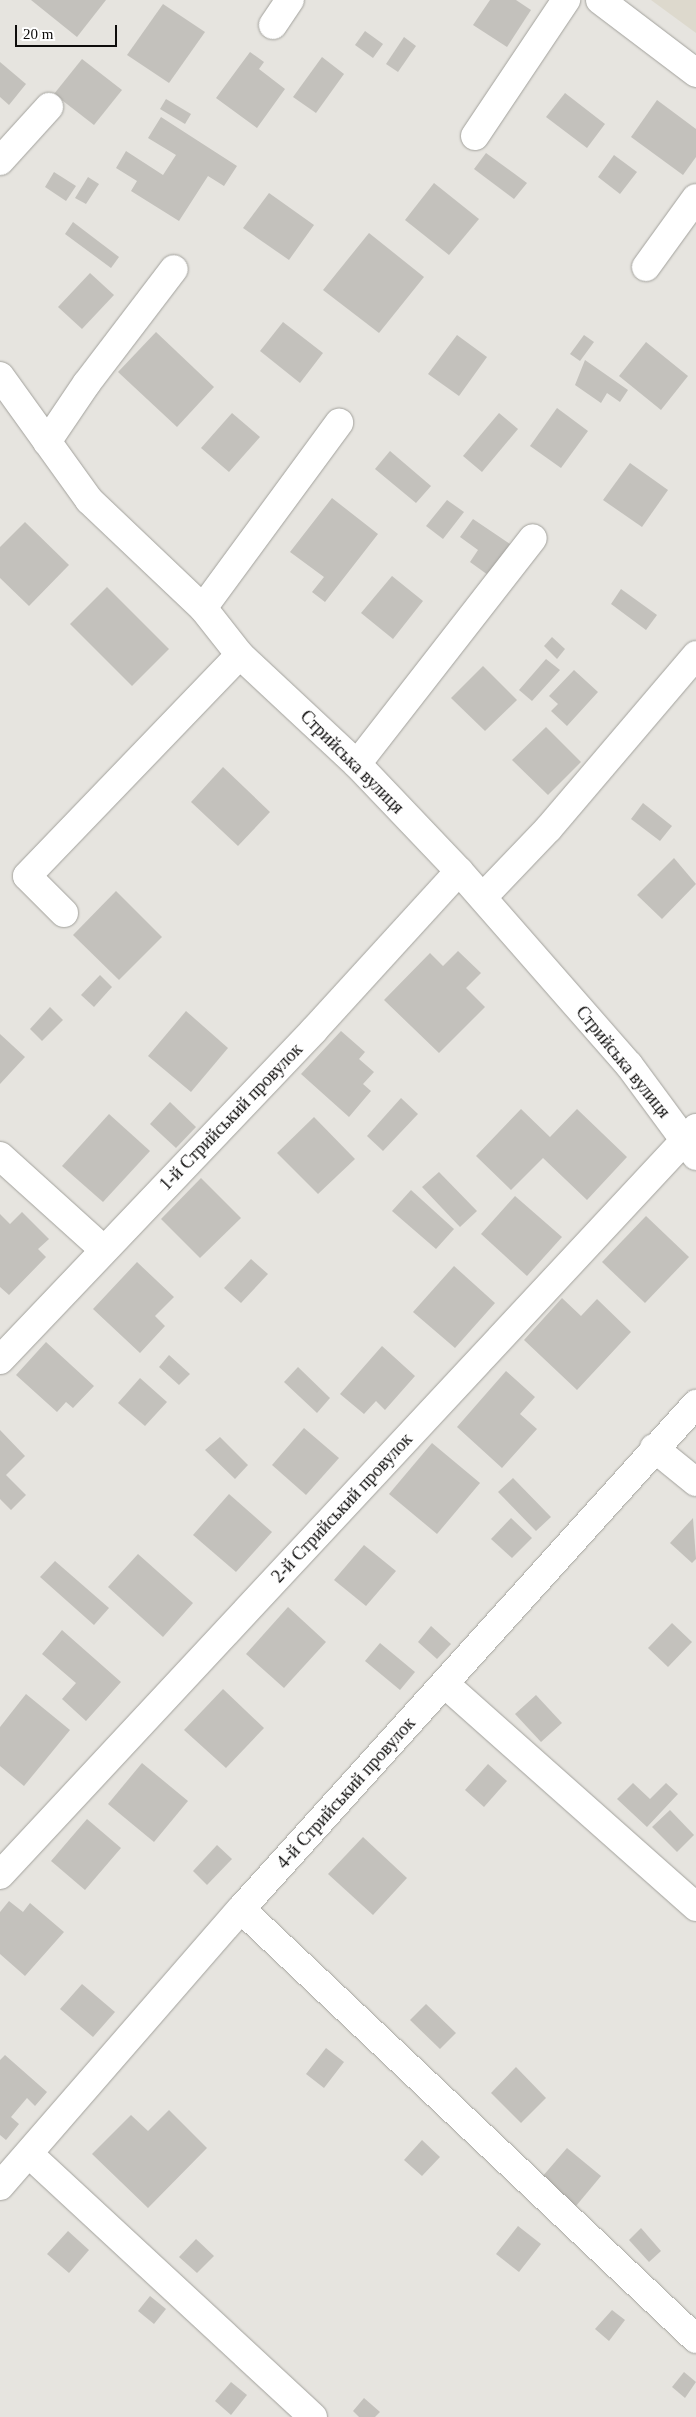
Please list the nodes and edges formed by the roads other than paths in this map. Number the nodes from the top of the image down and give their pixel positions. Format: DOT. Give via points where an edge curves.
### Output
graph roads {
  1 [pos="290,0"];
  2 [pos="566,0"];
  3 [pos="600,0"];
  4 [pos="273,25"];
  5 [pos="696,73"];
  6 [pos="49,107"];
  7 [pos="475,136"];
  8 [pos="0,161"];
  9 [pos="696,198"];
  10 [pos="646,267"];
  11 [pos="174,269"];
  12 [pos="0,378"];
  13 [pos="339,423"];
  14 [pos="47,442"];
  15 [pos="533,538"];
  16 [pos="203,608"];
  17 [pos="240,655"];
  18 [pos="696,655"];
  19 [pos="357,764"];
  20 [pos="459,871"];
  21 [pos="483,897"];
  22 [pos="64,912"];
  23 [pos="692,1141"];
  24 [pos="0,1156"];
  25 [pos="103,1249"];
  26 [pos="0,1360"];
  27 [pos="696,1404"];
  28 [pos="654,1448"];
  29 [pos="696,1482"];
  30 [pos="446,1684"];
  31 [pos="0,1876"];
  32 [pos="696,1907"];
  33 [pos="241,1909"];
  34 [pos="29,2154"];
  35 [pos="0,2186"];
  36 [pos="696,2339"];
  37 [pos="313,2417"];
  1 -- 4 [label="street"];
  2 -- 7 [label="street"];
  3 -- 5 [label="street"];
  6 -- 8 [label="street"];
  9 -- 10 [label="street"];
  11 -- 14 [label="street" via="87,382"];
  12 -- 14 [label="street, Стрийська вулиця"];
  13 -- 16 [label="street"];
  14 -- 16 [label="street, Стрийська вулиця" via="89,500"];
  15 -- 19 [label="street"];
  16 -- 17 [label="street, Стрийська вулиця"];
  17 -- 19 [label="street, Стрийська вулиця"];
  17 -- 22 [label="street" via="27,876"];
  18 -- 21 [label="street" via="549,828"];
  19 -- 20 [label="street, Стрийська вулиця"];
  20 -- 21 [label="street, Стрийська вулиця"];
  20 -- 25 [label="street, 1-й Стрийський провулок" via="314,1030"];
  21 -- 23 [label="street, Стрийська вулиця"];
  23 -- 31 [label="street, 2-й Стрийський провулок"];
  24 -- 25 [label="street"];
  25 -- 26 [label="street, 1-й Стрийський провулок"];
  27 -- 28 [label="street, 4-й Стрийський провулок"];
  28 -- 29 [label="street"];
  28 -- 30 [label="street, 4-й Стрийський провулок"];
  30 -- 32 [label="street"];
  30 -- 33 [label="street, 4-й Стрийський провулок"];
  33 -- 34 [label="street, 4-й Стрийський провулок"];
  33 -- 36 [label="street"];
  34 -- 35 [label="street, 4-й Стрийський провулок"];
  34 -- 37 [label="street"];
}
